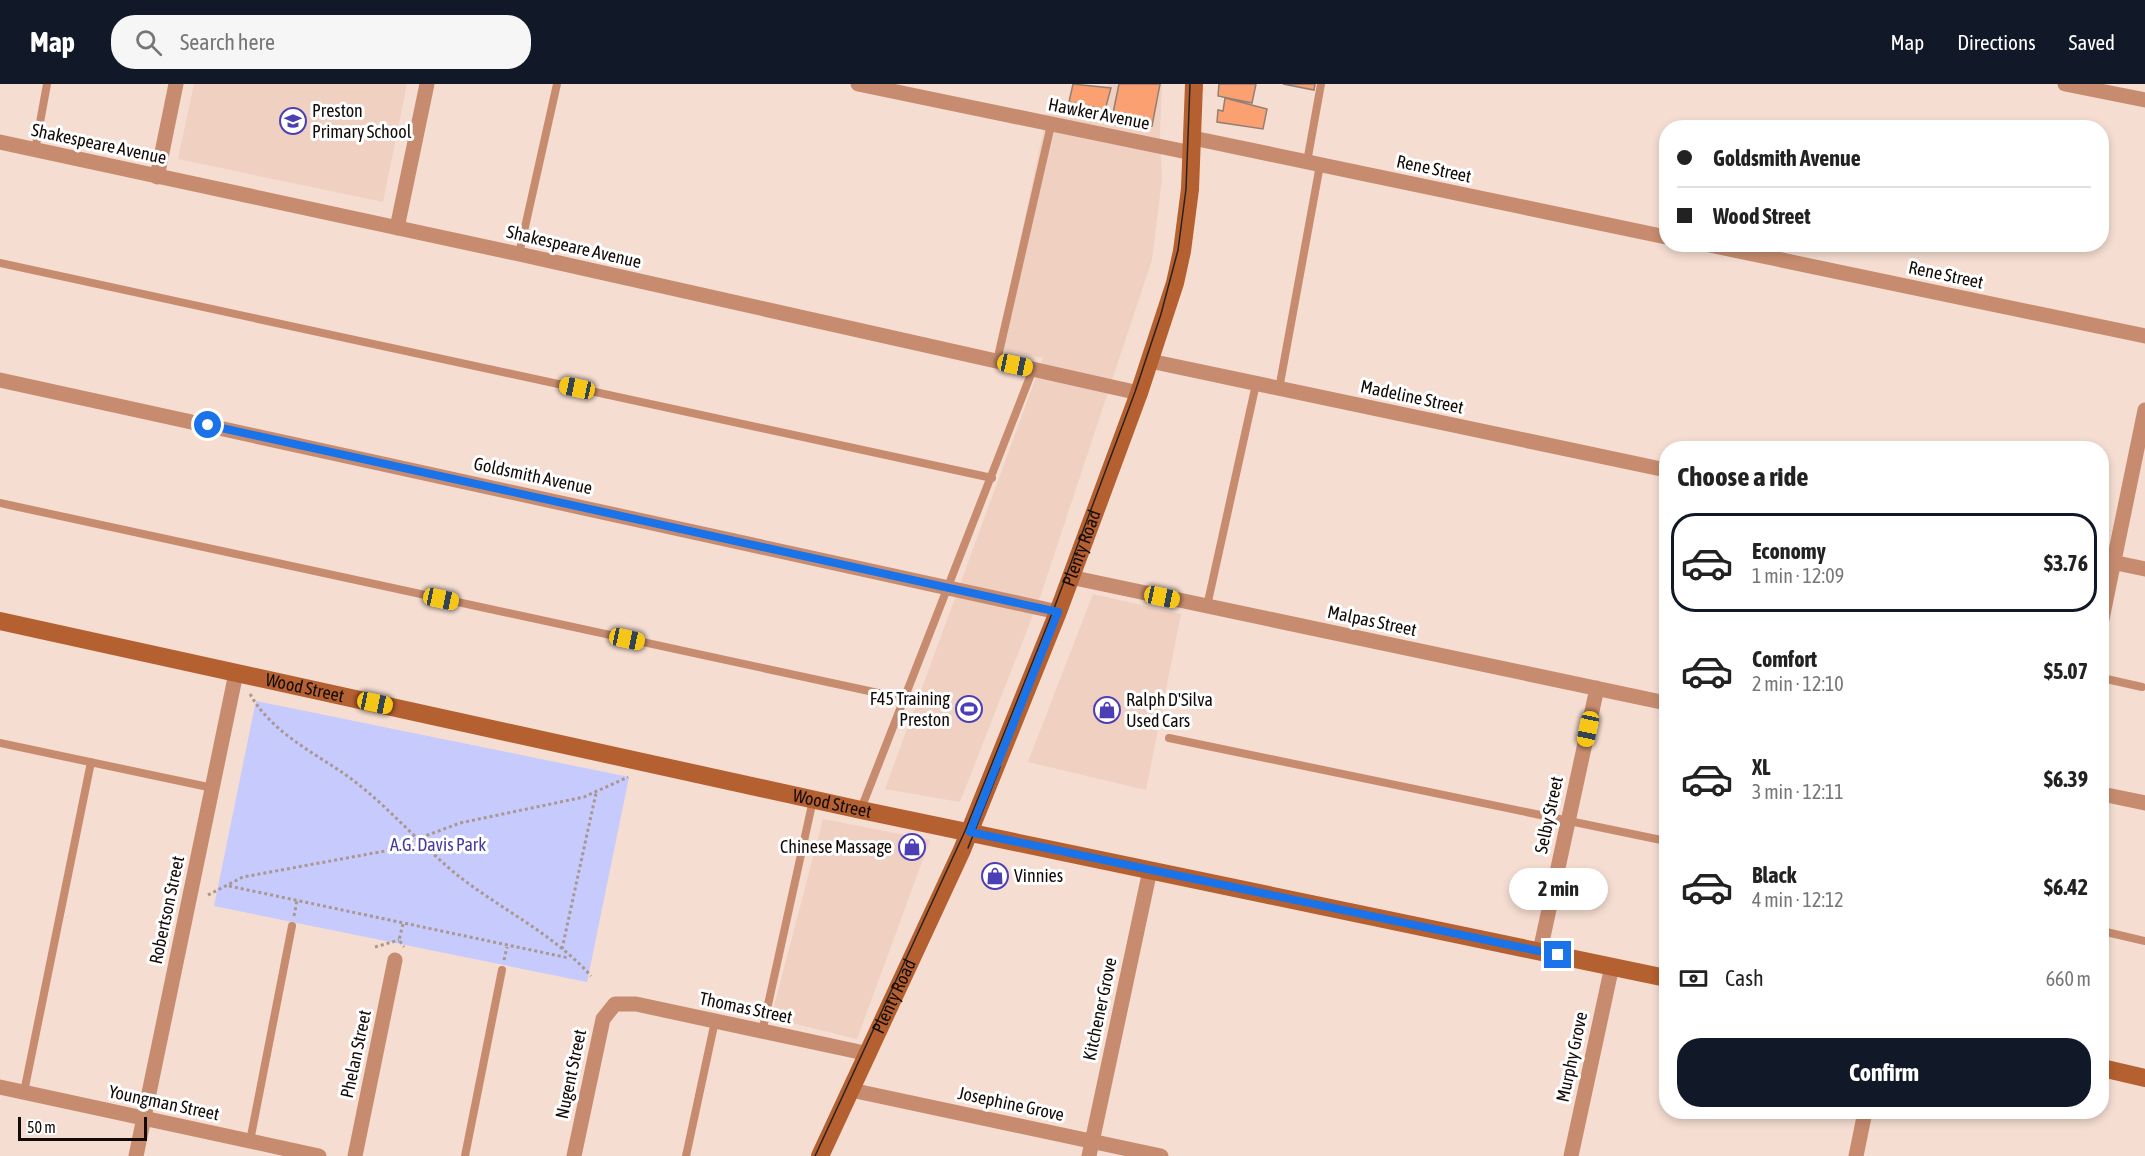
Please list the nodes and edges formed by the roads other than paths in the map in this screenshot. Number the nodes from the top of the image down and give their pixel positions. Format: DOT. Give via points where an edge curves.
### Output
graph roads {
  1 [pos="47,84"];
  2 [pos="176,84"];
  3 [pos="427,84"];
  4 [pos="557,84"];
  5 [pos="858,84"];
  6 [pos="1194,84"];
  7 [pos="1321,84"];
  8 [pos="2065,84"];
  9 [pos="2145,100"];
  10 [pos="1051,125"];
  11 [pos="0,142"];
  12 [pos="1192,145"];
  13 [pos="35,150"];
  14 [pos="1314,164"];
  15 [pos="157,177"];
  16 [pos="397,228"];
  17 [pos="1659,236"];
  18 [pos="1742,252"];
  19 [pos="519,254"];
  20 [pos="0,263"];
  21 [pos="2145,336"];
  22 [pos="997,361"];
  23 [pos="1150,361"];
  24 [pos="1033,369"];
  25 [pos="0,380"];
  26 [pos="1256,384"];
  27 [pos="1279,389"];
  28 [pos="1139,393"];
  29 [pos="2145,410"];
  30 [pos="1659,469"];
  31 [pos="992,478"];
  32 [pos="0,503"];
  33 [pos="2109,553"];
  34 [pos="2109,561"];
  35 [pos="2145,569"];
  36 [pos="1070,577"];
  37 [pos="948,586"];
  38 [pos="1208,606"];
  39 [pos="1058,612"];
  40 [pos="0,621"];
  41 [pos="236,673"];
  42 [pos="2109,680"];
  43 [pos="2142,687"];
  44 [pos="1597,688"];
  45 [pos="906,699"];
  46 [pos="1659,701"];
  47 [pos="1169,738"];
  48 [pos="0,743"];
  49 [pos="90,762"];
  50 [pos="213,788"];
  51 [pos="2109,795"];
  52 [pos="813,800"];
  53 [pos="2145,803"];
  54 [pos="861,810"];
  55 [pos="1568,821"];
  56 [pos="970,832"];
  57 [pos="1659,840"];
  58 [pos="1150,870"];
  59 [pos="292,926"];
  60 [pos="2109,933"];
  61 [pos="2145,941"];
  62 [pos="1540,951"];
  63 [pos="395,960"];
  64 [pos="1612,966"];
  65 [pos="502,969"];
  66 [pos="1659,976"];
  67 [pos="615,1004"];
  68 [pos="715,1021"];
  69 [pos="762,1032"];
  70 [pos="868,1054"];
  71 [pos="2109,1069"];
  72 [pos="2145,1077"];
  73 [pos="0,1087"];
  74 [pos="851,1090"];
  75 [pos="24,1092"];
  76 [pos="144,1118"];
  77 [pos="1864,1119"];
  78 [pos="250,1141"];
  79 [pos="1090,1149"];
  80 [pos="136,1156"];
  81 [pos="319,1156"];
  82 [pos="355,1156"];
  83 [pos="465,1156"];
  84 [pos="574,1156"];
  85 [pos="686,1156"];
  86 [pos="820,1156"];
  87 [pos="1161,1156"];
  88 [pos="1571,1156"];
  89 [pos="1856,1156"];
  1 -- 13 [label="lane"];
  2 -- 15 [label="street"];
  3 -- 16 [label="street"];
  4 -- 19 [label="lane"];
  5 -- 10 [label="street, Hawker Avenue"];
  6 -- 12 [label="street, Plenty Road"];
  7 -- 14 [label="lane"];
  8 -- 9 [label="street"];
  10 -- 12 [label="street, Hawker Avenue"];
  10 -- 22 [label="lane"];
  11 -- 13 [label="street, Shakespeare Avenue"];
  12 -- 14 [label="street, Rene Street"];
  12 -- 23 [label="street, Plenty Road" via="1182,251"];
  13 -- 15 [label="street, Shakespeare Avenue"];
  14 -- 17 [label="street, Rene Street"];
  14 -- 27 [label="lane"];
  15 -- 16 [label="street, Shakespeare Avenue"];
  16 -- 19 [label="street, Shakespeare Avenue"];
  18 -- 21 [label="street, Rene Street"];
  19 -- 22 [label="street, Shakespeare Avenue"];
  20 -- 31 [label="lane"];
  22 -- 24 [label="street, Shakespeare Avenue"];
  23 -- 26 [label="street, Madeline Street"];
  23 -- 28 [label="street, Plenty Road"];
  24 -- 28 [label="street, Shakespeare Avenue"];
  24 -- 31 [label="lane"];
  25 -- 37 [label="street, Goldsmith Avenue"];
  26 -- 27 [label="street, Madeline Street"];
  26 -- 38 [label="lane"];
  27 -- 30 [label="street, Madeline Street"];
  28 -- 36 [label="street, Plenty Road"];
  29 -- 33 [label="street"];
  31 -- 37 [label="lane"];
  32 -- 45 [label="lane"];
  34 -- 35 [label="street"];
  36 -- 38 [label="street, Malpas Street"];
  36 -- 39 [label="street, Plenty Road"];
  37 -- 39 [label="street, Goldsmith Avenue"];
  37 -- 45 [label="lane"];
  38 -- 44 [label="street, Malpas Street"];
  39 -- 56 [label="street, Plenty Road"];
  40 -- 41 [label="street, Wood Street"];
  41 -- 50 [label="street, Robertson Street"];
  41 -- 52 [label="street, Wood Street"];
  42 -- 43 [label="lane"];
  44 -- 46 [label="street, Malpas Street"];
  44 -- 55 [label="street, Selby Street"];
  45 -- 54 [label="lane"];
  47 -- 55 [label="lane"];
  48 -- 49 [label="lane"];
  49 -- 50 [label="lane"];
  49 -- 75 [label="lane"];
  50 -- 76 [label="street, Robertson Street"];
  51 -- 53 [label="street"];
  52 -- 54 [label="street, Wood Street"];
  52 -- 69 [label="lane"];
  54 -- 56 [label="street, Wood Street"];
  55 -- 57 [label="lane"];
  55 -- 62 [label="street, Selby Street"];
  56 -- 58 [label="street, Wood Street"];
  56 -- 70 [label="street, Plenty Road"];
  58 -- 62 [label="street, Wood Street"];
  58 -- 79 [label="street, Kitchener Grove"];
  59 -- 78 [label="lane"];
  60 -- 61 [label="lane"];
  62 -- 64 [label="street, Wood Street"];
  63 -- 82 [label="street, Phelan Street"];
  64 -- 66 [label="street, Wood Street"];
  64 -- 88 [label="street, Murphy Grove"];
  65 -- 83 [label="lane"];
  67 -- 68 [label="street, Thomas Street" via="636,1004"];
  67 -- 84 [label="street, Nugent Street" via="603,1018"];
  68 -- 69 [label="street, Thomas Street"];
  68 -- 85 [label="lane"];
  69 -- 70 [label="street, Thomas Street"];
  70 -- 74 [label="street, Plenty Road"];
  71 -- 72 [label="street"];
  73 -- 75 [label="street, Youngman Street"];
  74 -- 79 [label="street, Josephine Grove"];
  74 -- 86 [label="street, Plenty Road"];
  75 -- 76 [label="street, Youngman Street"];
  76 -- 78 [label="street, Youngman Street"];
  76 -- 80 [label="street, Robertson Street"];
  77 -- 89 [label="street"];
  78 -- 81 [label="street, Youngman Street"];
  79 -- 87 [label="street, Josephine Grove"];
}
